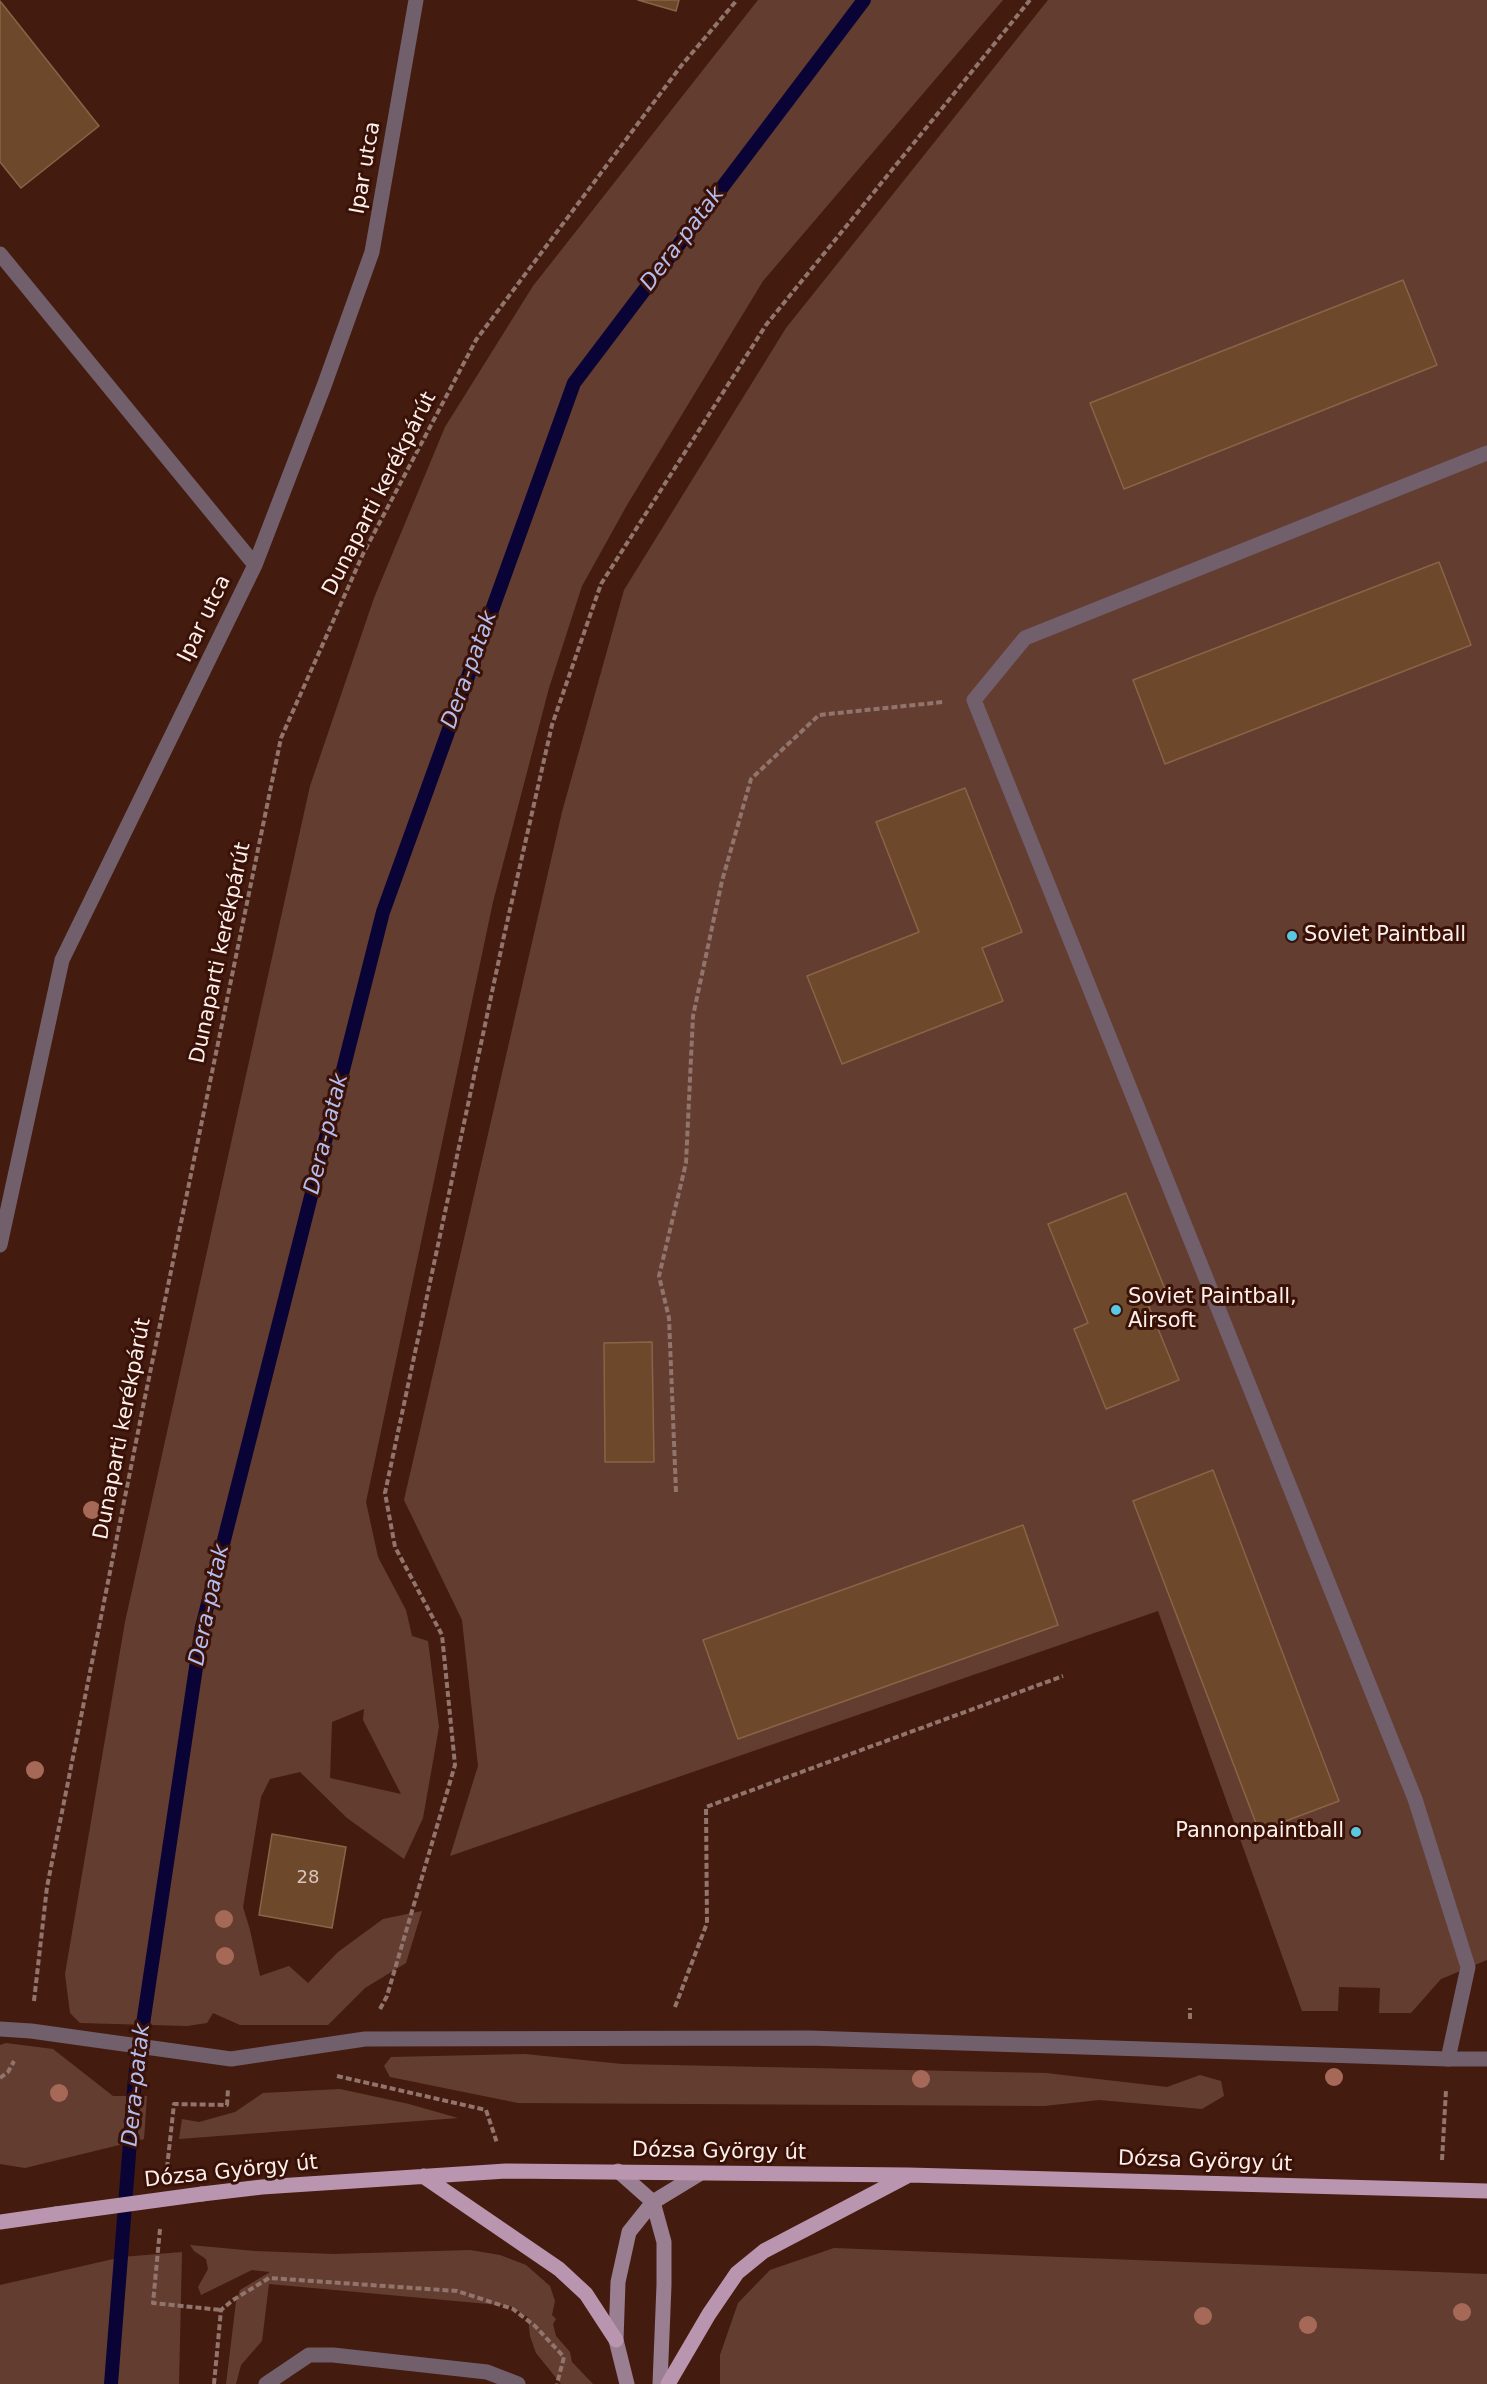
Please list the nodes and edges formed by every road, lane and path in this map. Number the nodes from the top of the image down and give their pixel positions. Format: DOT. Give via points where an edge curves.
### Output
graph roads {
  1 [pos="416,0"];
  2 [pos="737,0"];
  3 [pos="1030,0"];
  4 [pos="0,254"];
  5 [pos="1487,453"];
  6 [pos="255,565"];
  7 [pos="974,700"];
  8 [pos="0,1245"];
  9 [pos="676,1492"];
  10 [pos="1063,1676"];
  11 [pos="0,2029"];
  12 [pos="31,2031"];
  13 [pos="366,2039"];
  14 [pos="664,2039"];
  15 [pos="1448,2059"];
  16 [pos="1487,2059"];
  17 [pos="329,2074"];
  18 [pos="174,2104"];
  19 [pos="227,2105"];
  20 [pos="506,2171"];
  21 [pos="618,2171"];
  22 [pos="699,2174"];
  23 [pos="909,2175"];
  24 [pos="423,2176"];
  25 [pos="1440,2190"];
  26 [pos="1487,2191"];
  27 [pos="653,2202"];
  28 [pos="0,2222"];
  29 [pos="153,2303"];
  30 [pos="221,2310"];
  31 [pos="616,2340"];
  32 [pos="214,2384"];
  33 [pos="266,2384"];
  34 [pos="518,2384"];
  35 [pos="557,2384"];
  36 [pos="627,2384"];
  37 [pos="660,2384"];
  38 [pos="668,2384"];
  1 -- 6 [label="street, Ipar utca" via="372,252"];
  2 -- 12 [label="path, Dunaparti kerékpárút" via="681,66 476,340 363,554 281,738 47,1887"];
  3 -- 13 [label="path" via="766,325 602,584 552,725 385,1493 395,1547 442,1635 455,1765 387,1996"];
  4 -- 6 [label="street"];
  5 -- 7 [label="street" via="1025,638"];
  6 -- 8 [label="street, Ipar utca" via="62,960"];
  7 -- 9 [label="path" via="819,715 751,780 722,881 693,1016 686,1162 659,1276 669,1318"];
  7 -- 15 [label="street" via="1414,1799 1468,1967"];
  10 -- 14 [label="path" via="706,1807 707,1923"];
  11 -- 12 [label="street"];
  12 -- 13 [label="street" via="231,2059"];
  13 -- 14 [label="street"];
  14 -- 15 [label="street" via="809,2038"];
  15 -- 16 [label="street"];
  15 -- 25 [label="path"];
  17 -- 20 [label="path" via="486,2110"];
  18 -- 19 [label="path"];
  20 -- 21 [label="main road, Dózsa György út"];
  20 -- 24 [label="main road, Dózsa György út"];
  21 -- 22 [label="main road, Dózsa György út"];
  21 -- 27 [label="main road"];
  22 -- 23 [label="main road, Dózsa György út"];
  22 -- 27 [label="main road"];
  23 -- 25 [label="main road, Dózsa György út"];
  23 -- 38 [label="main road" via="764,2251 737,2273"];
  24 -- 28 [label="main road, Dózsa György út, bridge" via="262,2187"];
  24 -- 31 [label="main road" via="560,2269 586,2294"];
  25 -- 26 [label="main road, Dózsa György út"];
  27 -- 31 [label="main road" via="628,2232 618,2282"];
  27 -- 37 [label="main road" via="664,2242"];
  29 -- 30 [label="path"];
  30 -- 32 [label="path"];
  30 -- 35 [label="path" via="269,2278 457,2291 513,2309 535,2326 564,2357"];
  31 -- 36 [label="main road"];
  33 -- 34 [label="street" via="309,2355 333,2355 487,2372"];
}
